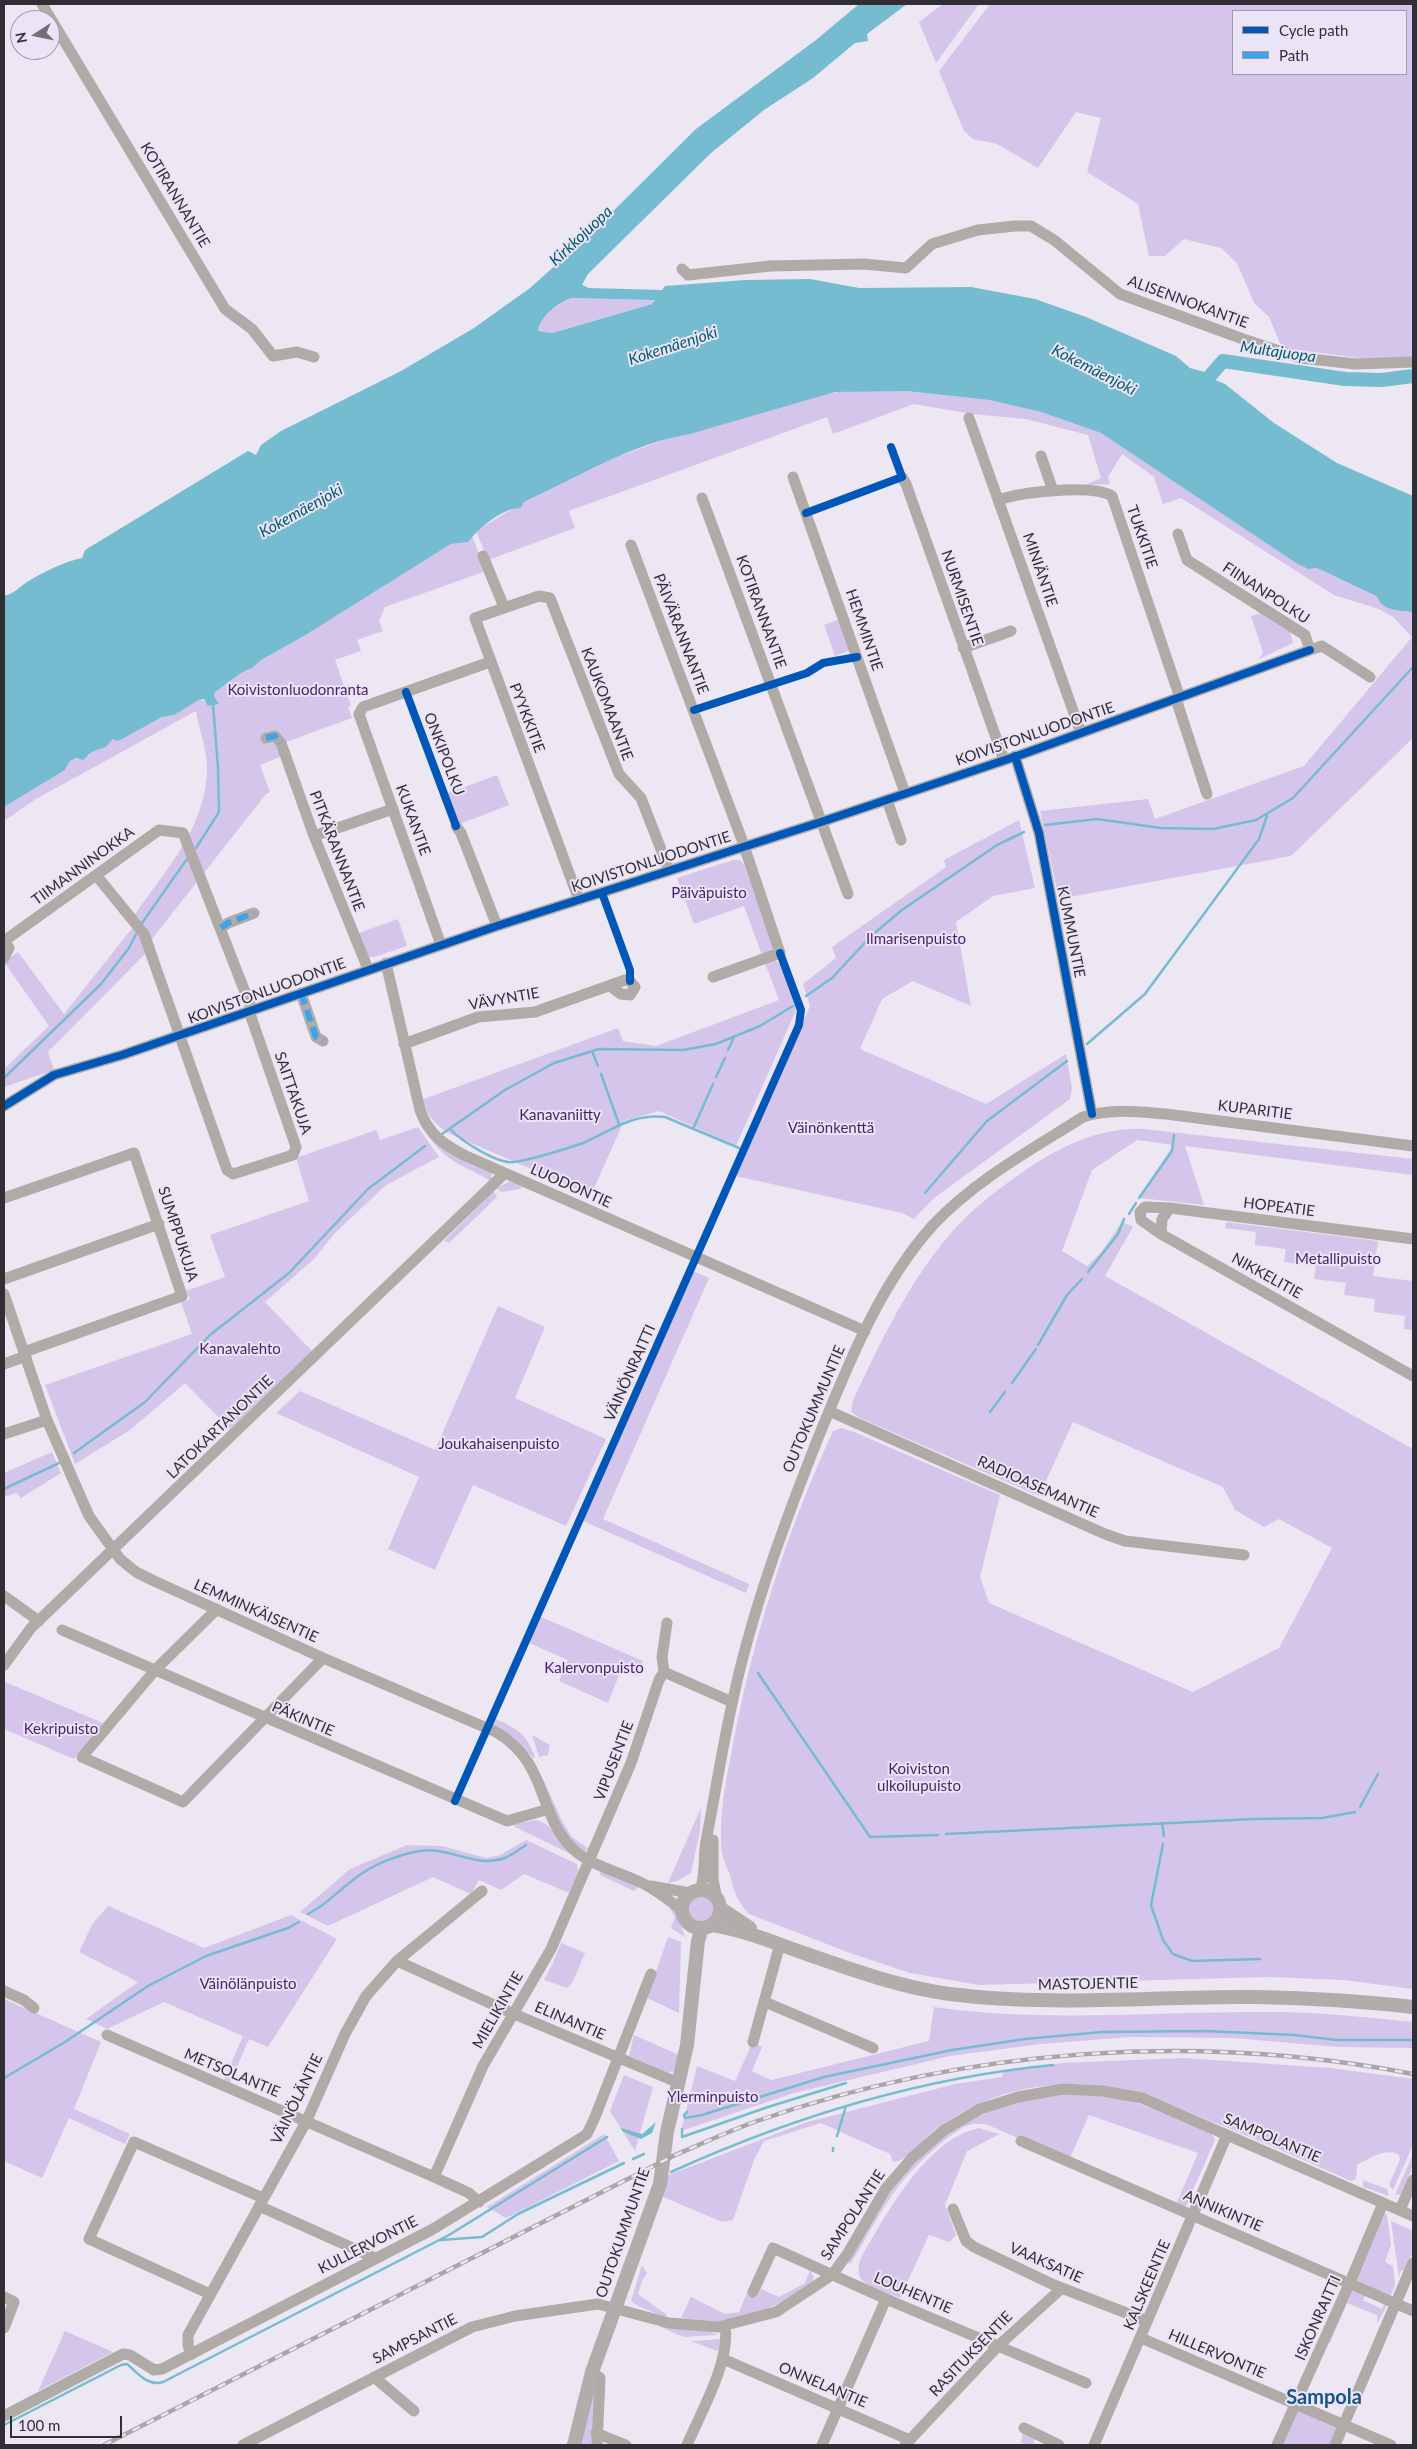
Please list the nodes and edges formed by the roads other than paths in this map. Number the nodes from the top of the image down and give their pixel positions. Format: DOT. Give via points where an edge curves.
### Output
graph roads {
  1 [pos="42,4"];
  2 [pos="682,269"];
  3 [pos="314,357"];
  4 [pos="1413,362"];
  5 [pos="969,418"];
  6 [pos="1041,456"];
  7 [pos="793,477"];
  8 [pos="902,477"];
  9 [pos="1053,491"];
  10 [pos="702,498"];
  11 [pos="999,500"];
  12 [pos="1178,534"];
  13 [pos="632,545"];
  14 [pos="483,556"];
  15 [pos="550,598"];
  16 [pos="504,608"];
  17 [pos="1011,631"];
  18 [pos="963,648"];
  19 [pos="1310,650"];
  20 [pos="490,662"];
  21 [pos="1370,677"];
  22 [pos="1178,698"];
  23 [pos="1081,733"];
  24 [pos="266,738"];
  25 [pos="1010,758"];
  26 [pos="906,793"];
  27 [pos="1207,794"];
  28 [pos="887,800"];
  29 [pos="393,809"];
  30 [pos="821,822"];
  31 [pos="456,826"];
  32 [pos="314,836"];
  33 [pos="901,840"];
  34 [pos="744,847"];
  35 [pos="669,870"];
  36 [pos="96,875"];
  37 [pos="848,894"];
  38 [pos="580,900"];
  39 [pos="254,913"];
  40 [pos="497,926"];
  41 [pos="221,928"];
  42 [pos="4,941"];
  43 [pos="440,945"];
  44 [pos="4,958"];
  45 [pos="386,963"];
  46 [pos="368,969"];
  47 [pos="713,977"];
  48 [pos="610,986"];
  49 [pos="301,993"];
  50 [pos="250,1010"];
  51 [pos="180,1036"];
  52 [pos="323,1041"];
  53 [pos="404,1044"];
  54 [pos="4,1106"];
  55 [pos="1092,1114"];
  56 [pos="1413,1146"];
  57 [pos="505,1173"];
  58 [pos="4,1198"];
  59 [pos="1170,1208"];
  60 [pos="159,1224"];
  61 [pos="1161,1234"];
  62 [pos="1413,1239"];
  63 [pos="4,1278"];
  64 [pos="4,1294"];
  65 [pos="864,1331"];
  66 [pos="25,1354"];
  67 [pos="4,1364"];
  68 [pos="1413,1376"];
  69 [pos="829,1411"];
  70 [pos="47,1420"];
  71 [pos="4,1434"];
  72 [pos="112,1550"];
  73 [pos="1244,1555"];
  74 [pos="4,1596"];
  75 [pos="217,1609"];
  76 [pos="38,1621"];
  77 [pos="667,1623"];
  78 [pos="62,1630"];
  79 [pos="323,1658"];
  80 [pos="4,1665"];
  81 [pos="156,1670"];
  82 [pos="664,1672"];
  83 [pos="732,1702"];
  84 [pos="266,1719"];
  85 [pos="712,1808"];
  86 [pos="550,1809"];
  87 [pos="593,1861"];
  88 [pos="645,1884"];
  89 [pos="482,1891"];
  90 [pos="695,1891"];
  91 [pos="719,1903"];
  92 [pos="683,1915"];
  93 [pos="707,1927"];
  94 [pos="775,1942"];
  95 [pos="397,1961"];
  96 [pos="651,1974"];
  97 [pos="4,1991"];
  98 [pos="692,1998"];
  99 [pos="765,2002"];
  100 [pos="1413,2007"];
  101 [pos="34,2008"];
  102 [pos="514,2014"];
  103 [pos="107,2036"];
  104 [pos="753,2042"];
  105 [pos="873,2048"];
  106 [pos="619,2058"];
  107 [pos="679,2083"];
  108 [pos="306,2122"];
  109 [pos="1227,2135"];
  110 [pos="1020,2141"];
  111 [pos="434,2177"];
  112 [pos="1413,2180"];
  113 [pos="261,2202"];
  114 [pos="479,2202"];
  115 [pos="1383,2202"];
  116 [pos="954,2209"];
  117 [pos="1400,2210"];
  118 [pos="1193,2215"];
  119 [pos="1413,2216"];
  120 [pos="375,2258"];
  121 [pos="1413,2264"];
  122 [pos="832,2275"];
  123 [pos="1350,2282"];
  124 [pos="1062,2288"];
  125 [pos="753,2292"];
  126 [pos="210,2294"];
  127 [pos="4,2297"];
  128 [pos="886,2299"];
  129 [pos="1396,2304"];
  130 [pos="614,2307"];
  131 [pos="1413,2311"];
  132 [pos="1148,2322"];
  133 [pos="725,2327"];
  134 [pos="4,2328"];
  135 [pos="1141,2338"];
  136 [pos="998,2346"];
  137 [pos="192,2354"];
  138 [pos="724,2359"];
  139 [pos="592,2372"];
  140 [pos="374,2377"];
  141 [pos="1086,2383"];
  142 [pos="1295,2404"];
  143 [pos="838,2407"];
  144 [pos="414,2411"];
  145 [pos="4,2416"];
  146 [pos="1343,2424"];
  147 [pos="1024,2428"];
  148 [pos="596,2433"];
  149 [pos="907,2442"];
  150 [pos="243,2445"];
  151 [pos="574,2445"];
  152 [pos="597,2445"];
  153 [pos="626,2445"];
  154 [pos="687,2445"];
  155 [pos="822,2445"];
  156 [pos="1059,2445"];
  157 [pos="1094,2445"];
  158 [pos="1278,2445"];
  159 [pos="1334,2445"];
  160 [pos="1391,2445"];
  1 -- 3 [label="street, KOTIRANNANTIE" via="226,309 252,330 273,356 297,352"];
  2 -- 4 [label="street, ALISENNOKANTIE" via="688,275 770,266 864,264 906,268 932,244 978,230 1031,226 1054,240 1120,294 1300,358 1356,364"];
  5 -- 11 [label="street, MINIÄNTIE"];
  6 -- 9 [label="street"];
  7 -- 26 [label="street, HEMMINTIE"];
  8 -- 18 [label="street, NURMISENTIE"];
  9 -- 11 [label="street, TUKKITIE" via="1016,494"];
  9 -- 22 [label="street, TUKKITIE" via="1102,490 1112,496"];
  10 -- 30 [label="street, KOTIRANNANTIE"];
  11 -- 23 [label="street, MINIÄNTIE"];
  12 -- 19 [label="street, FIINANPOLKU" via="1187,560 1305,635"];
  13 -- 34 [label="street, PÄIVÄRANNANTIE"];
  14 -- 16 [label="street"];
  15 -- 16 [label="street, PYYKKITIE" via="539,596"];
  15 -- 35 [label="street, KAUKOMAANTIE" via="619,774 641,798"];
  16 -- 20 [label="street, PYYKKITIE" via="476,618"];
  17 -- 18 [label="street"];
  18 -- 25 [label="street, NURMISENTIE"];
  19 -- 21 [label="street" via="1322,646"];
  19 -- 22 [label="street, KOIVISTONLUODONTIE"];
  20 -- 29 [label="street, KUKANTIE" via="363,707 358,714"];
  20 -- 38 [label="street, PYYKKITIE"];
  22 -- 23 [label="street, KOIVISTONLUODONTIE"];
  22 -- 27 [label="street, TUKKITIE"];
  23 -- 25 [label="street, KOIVISTONLUODONTIE"];
  24 -- 32 [label="street, PITKÄRANNANTIE" via="275,736 281,742"];
  25 -- 26 [label="street, KOIVISTONLUODONTIE"];
  25 -- 55 [label="street, KUMMUNTIE" via="1039,833"];
  26 -- 28 [label="street, KOIVISTONLUODONTIE"];
  28 -- 30 [label="street, KOIVISTONLUODONTIE"];
  28 -- 33 [label="street"];
  29 -- 32 [label="street"];
  29 -- 43 [label="street, KUKANTIE"];
  30 -- 34 [label="street, KOIVISTONLUODONTIE"];
  30 -- 37 [label="street, KOTIRANNANTIE"];
  31 -- 40 [label="street"];
  32 -- 46 [label="street, PITKÄRANNANTIE"];
  34 -- 35 [label="street, KOIVISTONLUODONTIE"];
  34 -- 47 [label="street, PÄIVÄRANNANTIE" via="780,953"];
  35 -- 38 [label="street, KOIVISTONLUODONTIE"];
  36 -- 41 [label="street, TIIMANNINOKKA" via="158,830 183,833"];
  36 -- 42 [label="street, TIIMANNINOKKA"];
  36 -- 51 [label="street" via="144,934"];
  38 -- 40 [label="street, KOIVISTONLUODONTIE"];
  39 -- 41 [label="street"];
  40 -- 43 [label="street, KOIVISTONLUODONTIE"];
  41 -- 50 [label="street"];
  42 -- 44 [label="street, TIIMANNINOKKA" via="9,948"];
  43 -- 45 [label="street, KOIVISTONLUODONTIE"];
  45 -- 46 [label="street, KOIVISTONLUODONTIE"];
  45 -- 53 [label="street, LUODONTIE"];
  46 -- 49 [label="street, KOIVISTONLUODONTIE"];
  48 -- 53 [label="street, VÄVYNTIE" via="534,1012 478,1017"];
  49 -- 50 [label="street, KOIVISTONLUODONTIE"];
  49 -- 52 [label="street" via="316,1037"];
  50 -- 51 [label="street, KOIVISTONLUODONTIE"];
  50 -- 51 [label="street, SAITTAKUJA" via="296,1147 293,1155 233,1174 227,1170"];
  51 -- 54 [label="street, KOIVISTONLUODONTIE" via="54,1075"];
  53 -- 57 [label="street, LUODONTIE" via="420,1110 430,1131 451,1149"];
  55 -- 56 [label="street, KUPARITIE" via="1125,1111 1166,1114"];
  55 -- 65 [label="street, OUTOKUMMUNTIE" via="994,1174 955,1204 910,1254"];
  57 -- 65 [label="street, LUODONTIE"];
  57 -- 72 [label="street, LATOKARTANONTIE"];
  58 -- 60 [label="street, SUMPPUKUJA" via="134,1153"];
  59 -- 61 [label="street" via="1162,1219"];
  59 -- 61 [label="street, NIKKELITIE" via="1145,1207 1140,1212 1141,1220"];
  59 -- 62 [label="street, HOPEATIE"];
  60 -- 63 [label="street"];
  60 -- 66 [label="street, SUMPPUKUJA" via="182,1296"];
  61 -- 68 [label="street, NIKKELITIE"];
  64 -- 66 [label="street, LEMMINKÄISENTIE"];
  65 -- 69 [label="street, OUTOKUMMUNTIE"];
  66 -- 67 [label="street"];
  66 -- 70 [label="street, LEMMINKÄISENTIE"];
  69 -- 73 [label="street, RADIOASEMANTIE" via="1105,1534 1125,1540"];
  69 -- 83 [label="street, OUTOKUMMUNTIE" via="764,1583"];
  70 -- 71 [label="street"];
  70 -- 72 [label="street, LEMMINKÄISENTIE" via="89,1516"];
  72 -- 75 [label="street, LEMMINKÄISENTIE" via="136,1572"];
  72 -- 76 [label="street, LATOKARTANONTIE"];
  74 -- 76 [label="street"];
  75 -- 79 [label="street, LEMMINKÄISENTIE"];
  75 -- 81 [label="street"];
  76 -- 80 [label="street, LATOKARTANONTIE"];
  77 -- 82 [label="street" via="662,1657"];
  78 -- 81 [label="street, PÄKINTIE"];
  79 -- 84 [label="street"];
  79 -- 86 [label="street, LEMMINKÄISENTIE" via="511,1741 539,1781"];
  81 -- 84 [label="street, PÄKINTIE"];
  81 -- 84 [label="street" via="82,1757 183,1802"];
  82 -- 83 [label="street"];
  82 -- 87 [label="street, VIPUSENTIE"];
  83 -- 85 [label="street, OUTOKUMMUNTIE"];
  84 -- 86 [label="street, PÄKINTIE" via="507,1821"];
  85 -- 90 [label="street, OUTOKUMMUNTIE" via="705,1845 704,1878"];
  85 -- 91 [label="street, OUTOKUMMUNTIE" via="713,1879"];
  86 -- 87 [label="street, LEMMINKÄISENTIE" via="562,1836 572,1848"];
  87 -- 88 [label="street"];
  87 -- 102 [label="street, MIELIKINTIE" via="551,1948"];
  88 -- 90 [label="street"];
  88 -- 92 [label="street"];
  89 -- 95 [label="street, VÄINÖLÄNTIE"];
  90 -- 91 [label="main road" via="710,1892"];
  90 -- 92 [label="main road" via="684,1900"];
  91 -- 93 [label="main road" via="718,1918"];
  91 -- 94 [label="main road, MASTOJENTIE"];
  92 -- 93 [label="main road" via="692,1926"];
  92 -- 98 [label="main road, OUTOKUMMUNTIE"];
  93 -- 94 [label="main road, MASTOJENTIE" via="727,1927"];
  93 -- 98 [label="main road, OUTOKUMMUNTIE" via="698,1941"];
  94 -- 99 [label="street"];
  94 -- 100 [label="main road, MASTOJENTIE" via="864,1974 958,1994 1038,2002 1255,1997"];
  95 -- 102 [label="street, ELINANTIE"];
  95 -- 108 [label="street, VÄINÖLÄNTIE" via="366,1996 345,2034"];
  96 -- 106 [label="street, KULLERVONTIE"];
  97 -- 101 [label="street"];
  98 -- 107 [label="main road, OUTOKUMMUNTIE"];
  99 -- 104 [label="street"];
  99 -- 105 [label="street"];
  102 -- 106 [label="street, ELINANTIE"];
  102 -- 111 [label="street, MIELIKINTIE" via="483,2066"];
  103 -- 108 [label="street, METSOLANTIE"];
  106 -- 107 [label="street, ELINANTIE"];
  106 -- 114 [label="street, KULLERVONTIE" via="587,2134"];
  107 -- 130 [label="main road, OUTOKUMMUNTIE" via="667,2132 660,2184"];
  108 -- 111 [label="street, METSOLANTIE"];
  108 -- 113 [label="street, VÄINÖLÄNTIE"];
  109 -- 115 [label="street, SAMPOLANTIE"];
  109 -- 118 [label="street, KALSKEENTIE"];
  109 -- 122 [label="street, SAMPOLANTIE" via="1142,2098 1103,2091 1063,2089 1018,2096 980,2109 944,2130 912,2158 886,2188"];
  110 -- 118 [label="street, ANNIKINTIE"];
  111 -- 114 [label="street, METSOLANTIE" via="469,2193"];
  112 -- 117 [label="street"];
  113 -- 120 [label="street"];
  113 -- 126 [label="street, VÄINÖLÄNTIE"];
  113 -- 126 [label="street" via="134,2142 89,2239"];
  114 -- 120 [label="street, KULLERVONTIE"];
  115 -- 117 [label="street, SAMPOLANTIE"];
  115 -- 123 [label="street, ISKONRAITTI"];
  116 -- 124 [label="street, VAAKSATIE" via="961,2232 970,2244"];
  117 -- 119 [label="street, SAMPOLANTIE"];
  118 -- 123 [label="street, ANNIKINTIE"];
  118 -- 132 [label="street, KALSKEENTIE"];
  120 -- 137 [label="street, KULLERVONTIE"];
  121 -- 129 [label="street"];
  122 -- 125 [label="street, LOUHENTIE" via="773,2248"];
  122 -- 128 [label="street, LOUHENTIE"];
  122 -- 133 [label="street, SAMPOLANTIE" via="776,2312"];
  123 -- 129 [label="street, ANNIKINTIE"];
  123 -- 142 [label="street, ISKONRAITTI"];
  124 -- 132 [label="street, VAAKSATIE"];
  124 -- 136 [label="street, RASITUKSENTIE"];
  126 -- 137 [label="street, VÄINÖLÄNTIE" via="188,2335"];
  127 -- 134 [label="street" via="14,2302"];
  128 -- 136 [label="street, LOUHENTIE"];
  128 -- 143 [label="street"];
  129 -- 131 [label="street, ANNIKINTIE"];
  129 -- 146 [label="street"];
  130 -- 133 [label="street, SAMPOLANTIE" via="669,2323"];
  130 -- 139 [label="main road, OUTOKUMMUNTIE"];
  130 -- 140 [label="street, SAMPSANTIE" via="581,2305 472,2327"];
  132 -- 135 [label="street, KALSKEENTIE"];
  133 -- 138 [label="street"];
  135 -- 142 [label="street, HILLERVONTIE"];
  135 -- 157 [label="street, KALSKEENTIE"];
  136 -- 141 [label="street, LOUHENTIE"];
  136 -- 149 [label="street, RASITUKSENTIE"];
  137 -- 145 [label="street, KULLERVONTIE" via="154,2370 123,2354"];
  138 -- 143 [label="street, ONNELANTIE"];
  138 -- 154 [label="street"];
  139 -- 148 [label="street" via="600,2378"];
  139 -- 151 [label="main road, OUTOKUMMUNTIE"];
  140 -- 144 [label="street"];
  140 -- 150 [label="street, SAMPSANTIE"];
  142 -- 146 [label="street, HILLERVONTIE"];
  142 -- 158 [label="street, ISKONRAITTI"];
  143 -- 149 [label="street, ONNELANTIE"];
  143 -- 155 [label="street"];
  146 -- 159 [label="street"];
  146 -- 160 [label="street, HILLERVONTIE"];
  147 -- 156 [label="street"];
  148 -- 152 [label="street"];
  148 -- 153 [label="street"];
}
